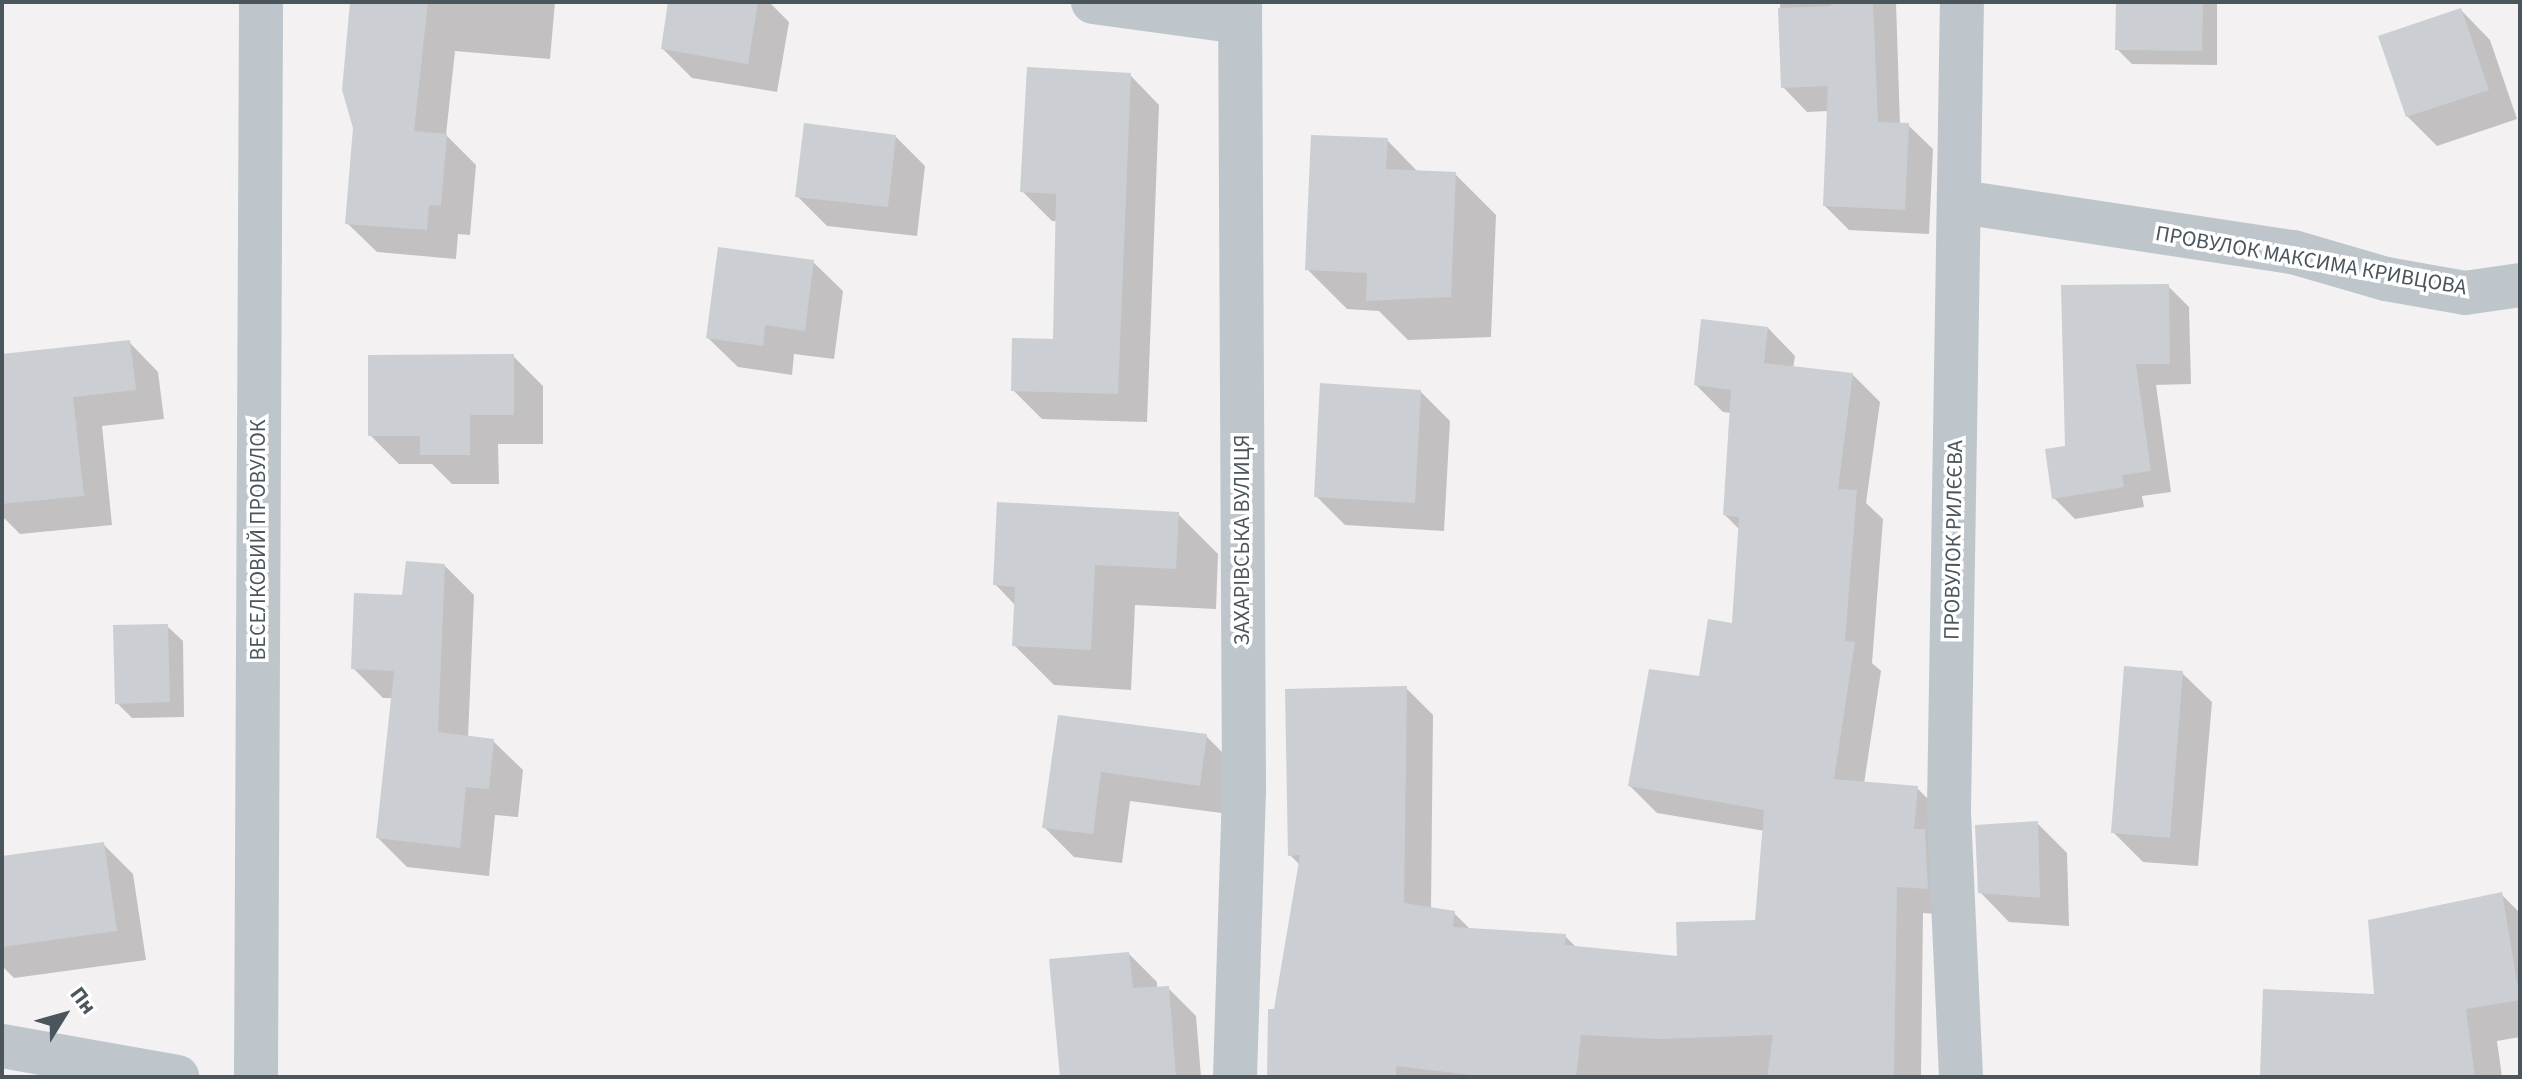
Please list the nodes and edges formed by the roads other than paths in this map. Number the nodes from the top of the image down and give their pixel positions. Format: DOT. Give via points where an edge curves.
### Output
graph roads {
  1 [pos="261,2"];
  2 [pos="1093,2"];
  3 [pos="1962,2"];
  4 [pos="1240,12"];
  5 [pos="1961,202"];
  6 [pos="2520,285"];
  7 [pos="2,1046"];
  8 [pos="177,1077"];
  9 [pos="256,1077"];
  10 [pos="1235,1077"];
  11 [pos="1961,1077"];
  1 -- 9 [label="street, ВЕСЕЛКОВИЙ ПРОВУЛОК"];
  2 -- 4 [label="street"];
  3 -- 5 [label="street, ПРОВУЛОК РИЛЄЄВА"];
  4 -- 10 [label="street, ЗАХАРІВСЬКА ВУЛИЦЯ" via="1244,789"];
  5 -- 6 [label="street, ПРОВУЛОК МАКСИМА КРИВЦОВА" via="2293,252 2386,279 2465,293"];
  5 -- 11 [label="street, ПРОВУЛОК РИЛЄЄВА" via="1949,808"];
  7 -- 8 [label="street"];
}
